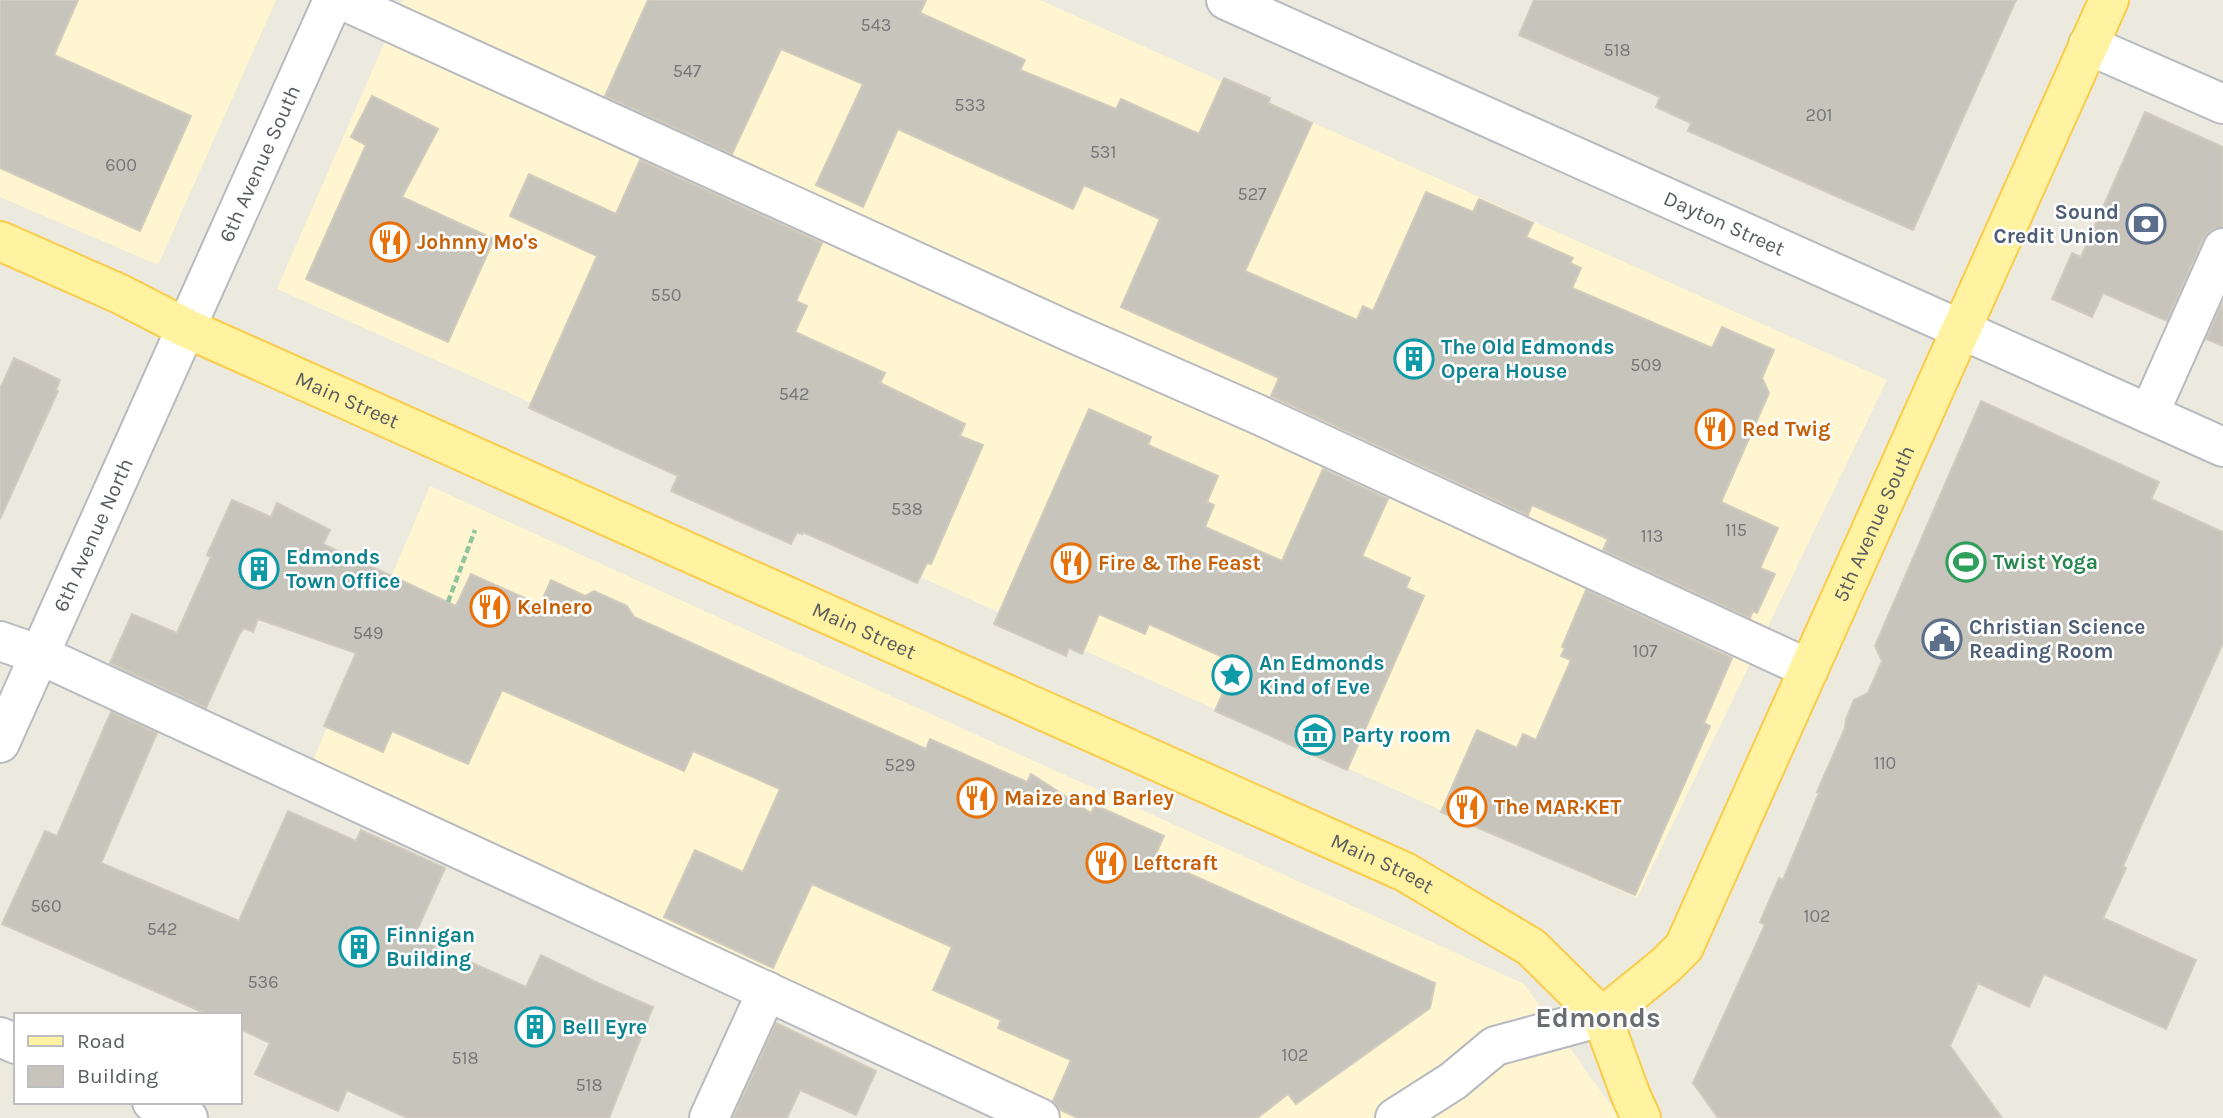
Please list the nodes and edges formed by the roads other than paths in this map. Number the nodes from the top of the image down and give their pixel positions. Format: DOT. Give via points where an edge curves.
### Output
graph roads {
  1 [pos="333,0"];
  2 [pos="342,0"];
  3 [pos="1226,0"];
  4 [pos="2109,0"];
  5 [pos="2088,45"];
  6 [pos="2223,104"];
  7 [pos="0,241"];
  8 [pos="2223,248"];
  9 [pos="186,328"];
  10 [pos="1960,330"];
  11 [pos="2149,414"];
  12 [pos="2223,447"];
  13 [pos="0,641"];
  14 [pos="40,655"];
  15 [pos="1809,669"];
  16 [pos="0,743"];
  17 [pos="767,992"];
  18 [pos="1602,1017"];
  19 [pos="156,1104"];
  20 [pos="188,1118"];
  21 [pos="709,1118"];
  22 [pos="1040,1118"];
  23 [pos="1395,1118"];
  24 [pos="1642,1118"];
  1 -- 9 [label="street, 6th Avenue South"];
  2 -- 15 [label="street"];
  3 -- 10 [label="street, Dayton Street"];
  4 -- 5 [label="main road, 5th Avenue South"];
  5 -- 6 [label="street"];
  5 -- 10 [label="main road, 5th Avenue South"];
  7 -- 9 [label="main road, Main Street"];
  8 -- 11 [label="street"];
  9 -- 14 [label="street, 6th Avenue North"];
  9 -- 18 [label="main road, Main Street" via="1405,872 1531,947"];
  10 -- 11 [label="street, Dayton Street"];
  10 -- 15 [label="main road, 5th Avenue South"];
  11 -- 12 [label="street, Dayton Street"];
  13 -- 14 [label="street"];
  14 -- 16 [label="street, 6th Avenue North"];
  14 -- 17 [label="street"];
  15 -- 18 [label="main road, 5th Avenue South" via="1684,947"];
  17 -- 21 [label="street"];
  17 -- 22 [label="street"];
  18 -- 23 [label="street" via="1495,1046 1453,1081"];
  18 -- 24 [label="main road, Main Street"];
  19 -- 20 [label="street"];
}
